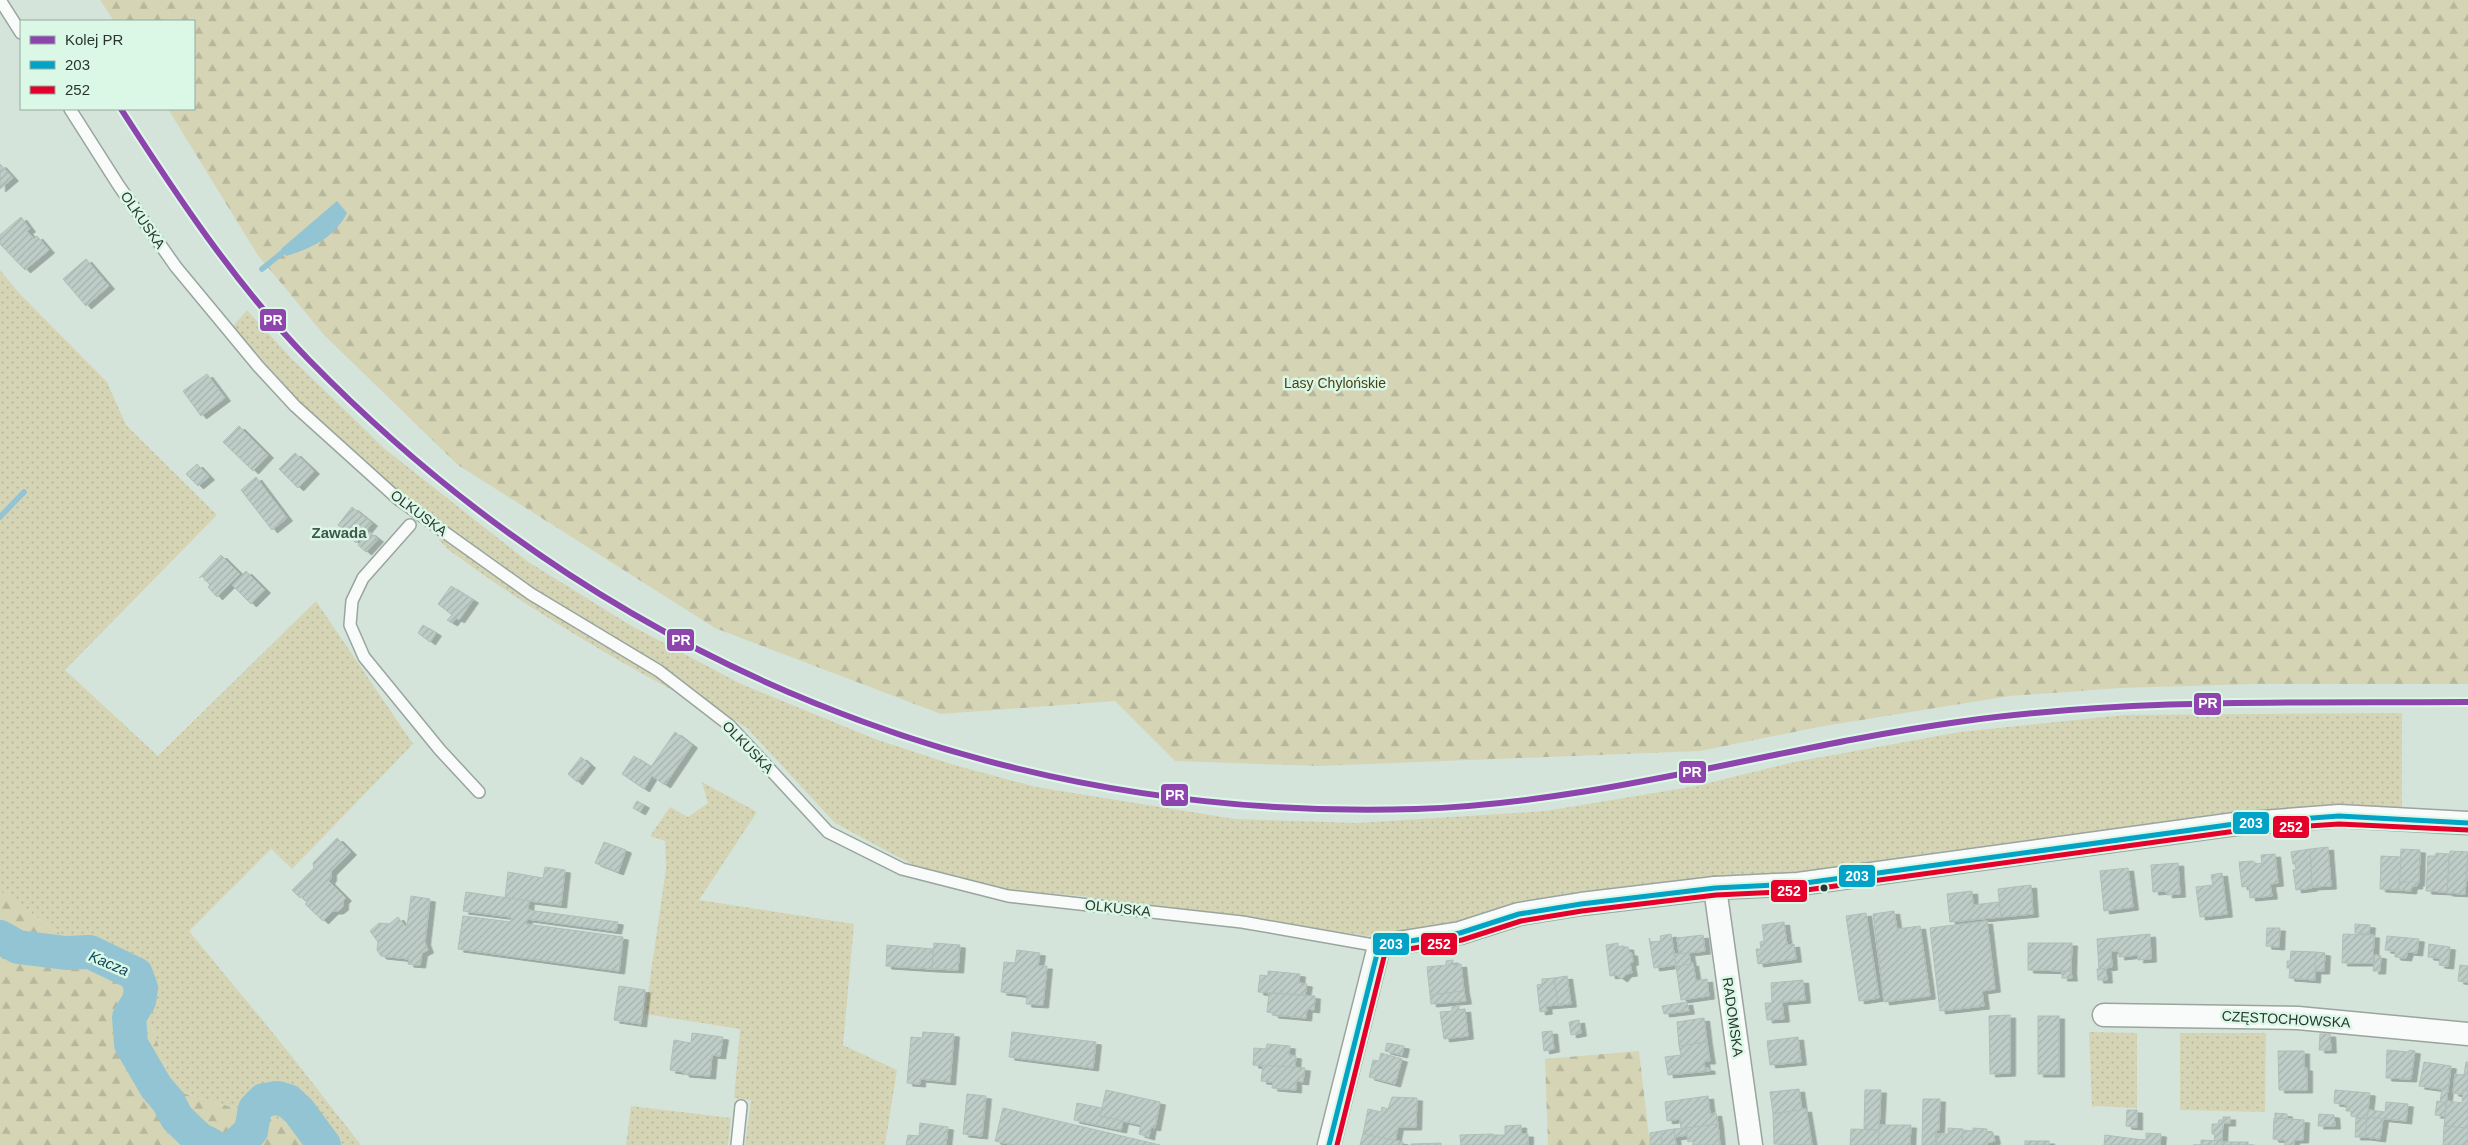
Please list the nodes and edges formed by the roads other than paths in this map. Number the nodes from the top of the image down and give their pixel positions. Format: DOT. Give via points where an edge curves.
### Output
graph roads {
  1 [pos="0,0"];
  2 [pos="20,32"];
  3 [pos="71,110"];
  4 [pos="410,525"];
  5 [pos="479,792"];
  6 [pos="2468,823"];
  7 [pos="1715,888"];
  8 [pos="1379,946"];
  9 [pos="2104,1015"];
  10 [pos="2468,1034"];
  11 [pos="741,1106"];
  12 [pos="737,1145"];
  13 [pos="1329,1145"];
  14 [pos="1751,1145"];
  1 -- 2 [label="lane"];
  3 -- 8 [label="lane, OLKUSKA" via="176,267 295,406 398,499 531,594 659,671 729,725 828,832 902,869 1008,896 1242,922"];
  4 -- 5 [label="lane" via="363,578 352,601 350,625 364,657"];
  6 -- 7 [label="street, OLKUSKA" via="2339,816 2235,824 1798,884"];
  7 -- 8 [label="street, OLKUSKA" via="1519,914 1460,933"];
  7 -- 14 [label="street, RADOMSKA"];
  8 -- 13 [label="street"];
  9 -- 10 [label="street, CZĘSTOCHOWSKA" via="2298,1018"];
  11 -- 12 [label="lane"];
}
